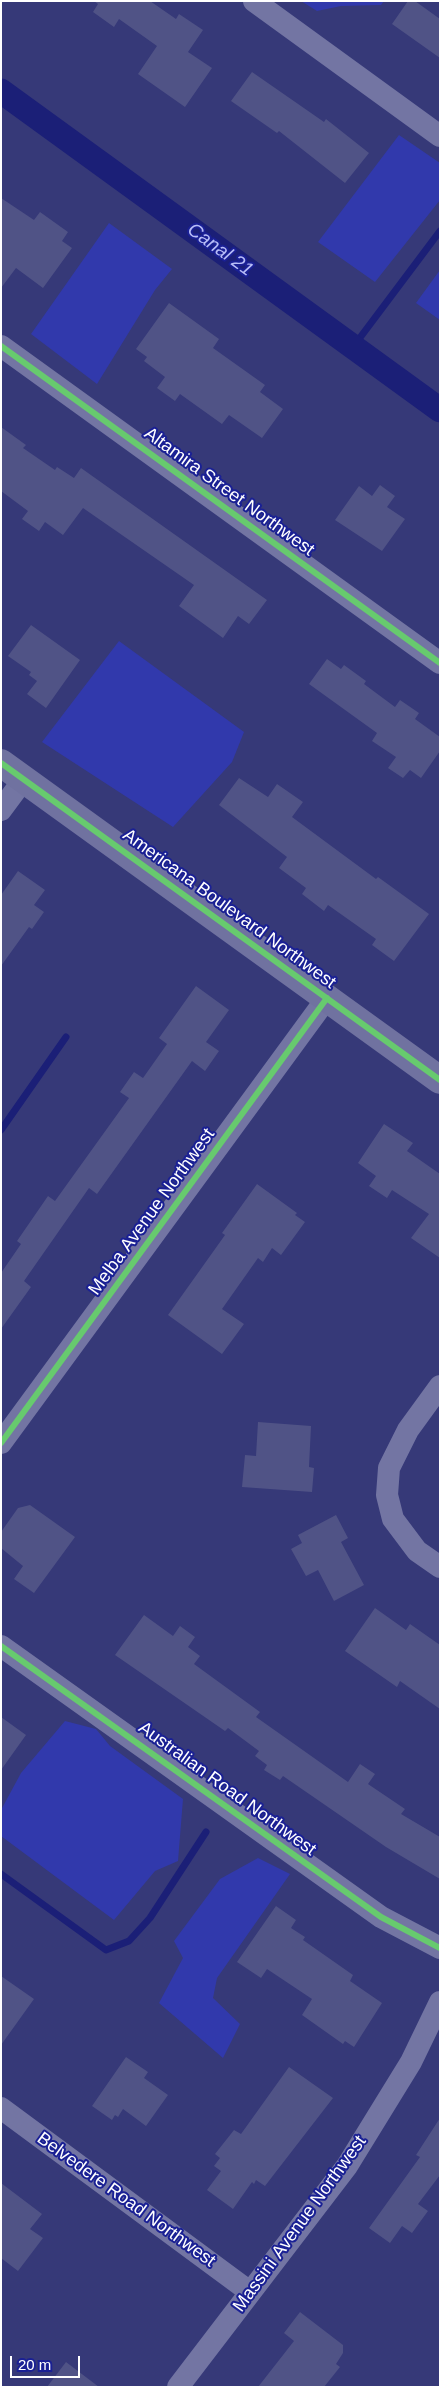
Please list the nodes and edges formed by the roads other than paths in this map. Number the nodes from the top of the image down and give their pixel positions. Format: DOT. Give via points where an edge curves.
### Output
graph roads {
  1 [pos="254,1"];
  2 [pos="440,136"];
  3 [pos="1,346"];
  4 [pos="440,663"];
  5 [pos="1,763"];
  6 [pos="24,779"];
  7 [pos="1,810"];
  8 [pos="327,998"];
  9 [pos="440,1080"];
  10 [pos="440,1386"];
  11 [pos="1,1443"];
  12 [pos="440,1567"];
  13 [pos="1,1646"];
  14 [pos="440,1948"];
  15 [pos="440,2002"];
  16 [pos="1,2108"];
  17 [pos="250,2292"];
  18 [pos="178,2387"];
  1 -- 2 [label="street"];
  3 -- 4 [label="street, Altamira Street Northwest"];
  5 -- 6 [label="street, Americana Boulevard Northwest"];
  6 -- 7 [label="street"];
  6 -- 8 [label="street, Americana Boulevard Northwest"];
  8 -- 9 [label="street, Americana Boulevard Northwest"];
  8 -- 11 [label="street, Melba Avenue Northwest"];
  10 -- 12 [label="street" via="408,1430 389,1468 387,1495 393,1519 417,1551"];
  13 -- 14 [label="street, Australian Road Northwest" via="381,1917"];
  15 -- 17 [label="street, Massini Avenue Northwest" via="411,2062 348,2166"];
  16 -- 17 [label="street, Belvedere Road Northwest"];
  17 -- 18 [label="street, Massini Avenue Northwest"];
}
